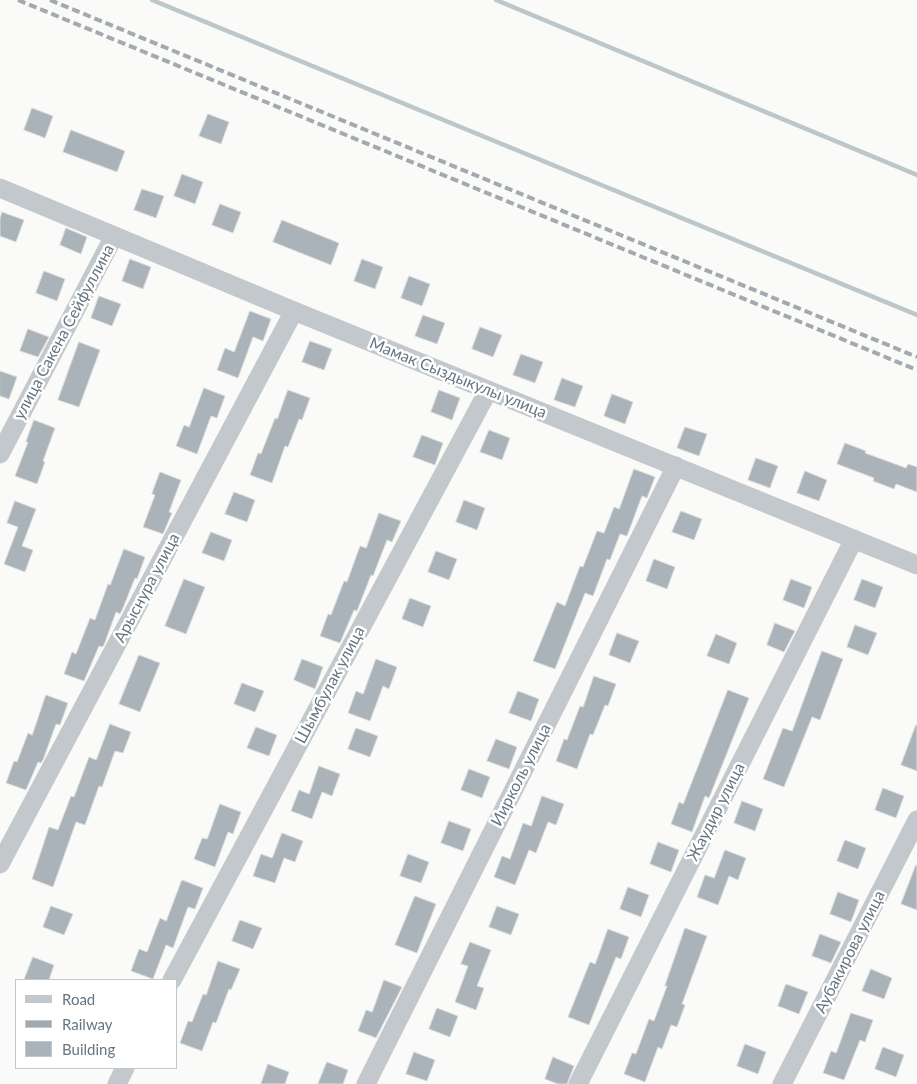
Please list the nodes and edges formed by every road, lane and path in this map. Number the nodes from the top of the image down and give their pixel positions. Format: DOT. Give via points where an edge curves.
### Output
graph roads {
  1 [pos="0,188"];
  2 [pos="114,236"];
  3 [pos="294,311"];
  4 [pos="488,391"];
  5 [pos="0,454"];
  6 [pos="676,466"];
  7 [pos="854,539"];
  8 [pos="917,565"];
  9 [pos="917,820"];
  10 [pos="0,864"];
  11 [pos="173,979"];
  12 [pos="124,1069"];
  13 [pos="117,1084"];
  14 [pos="366,1084"];
  15 [pos="578,1084"];
  16 [pos="782,1084"];
  1 -- 2 [label="street, Мамак Сыздыкулы улица"];
  2 -- 3 [label="street, Мамак Сыздыкулы улица"];
  2 -- 5 [label="street, улица Сакена Сейфуллина"];
  3 -- 4 [label="street, Мамак Сыздыкулы улица"];
  3 -- 10 [label="street, Арыснура улица"];
  4 -- 6 [label="street, Мамак Сыздыкулы улица"];
  4 -- 11 [label="street, Шымбулак улица"];
  6 -- 7 [label="street, Мамак Сыздыкулы улица"];
  6 -- 14 [label="street, Иирколь улица"];
  7 -- 8 [label="street, Мамак Сыздыкулы улица"];
  7 -- 15 [label="street, Жаудир улица"];
  9 -- 16 [label="street, Аубакирова улица"];
  12 -- 13 [label="street"];
}
